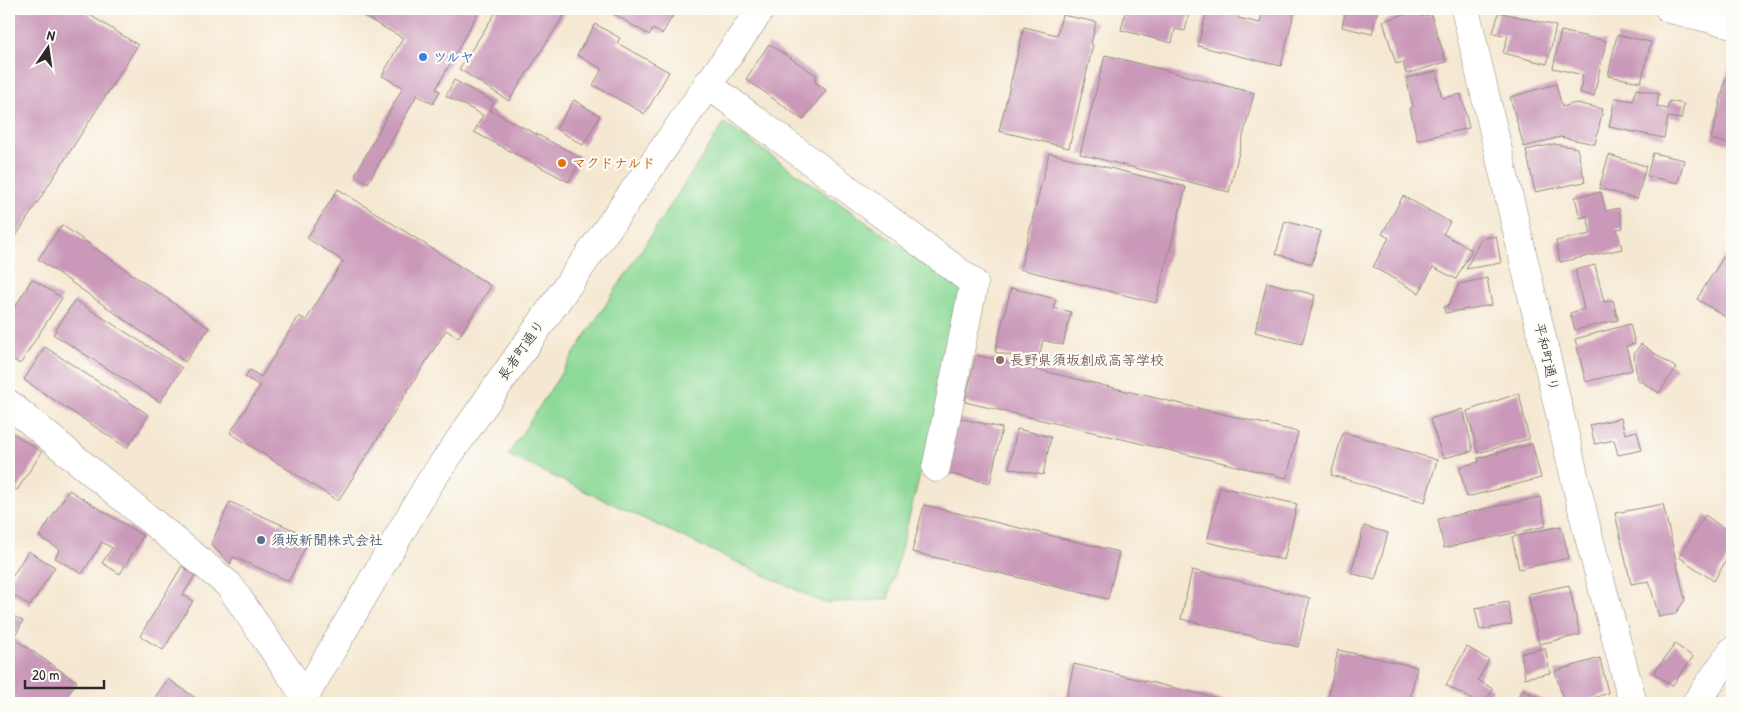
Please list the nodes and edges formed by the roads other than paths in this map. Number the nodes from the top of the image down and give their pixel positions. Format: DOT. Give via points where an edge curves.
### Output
graph roads {
  1 [pos="760,9"];
  2 [pos="1465,9"];
  3 [pos="1679,10"];
  4 [pos="1732,24"];
  5 [pos="707,84"];
  6 [pos="9,404"];
  7 [pos="936,468"];
  8 [pos="1732,651"];
  9 [pos="303,700"];
  10 [pos="1633,703"];
  11 [pos="1696,703"];
  1 -- 5 [label="main road, 長者町通り"];
  2 -- 10 [label="main road, 平和町通り" via="1587,530"];
  3 -- 4 [label="main road"];
  5 -- 7 [label="main road" via="974,283"];
  5 -- 9 [label="main road, 長者町通り" via="430,482"];
  6 -- 9 [label="main road" via="229,585"];
  8 -- 11 [label="main road"];
}
